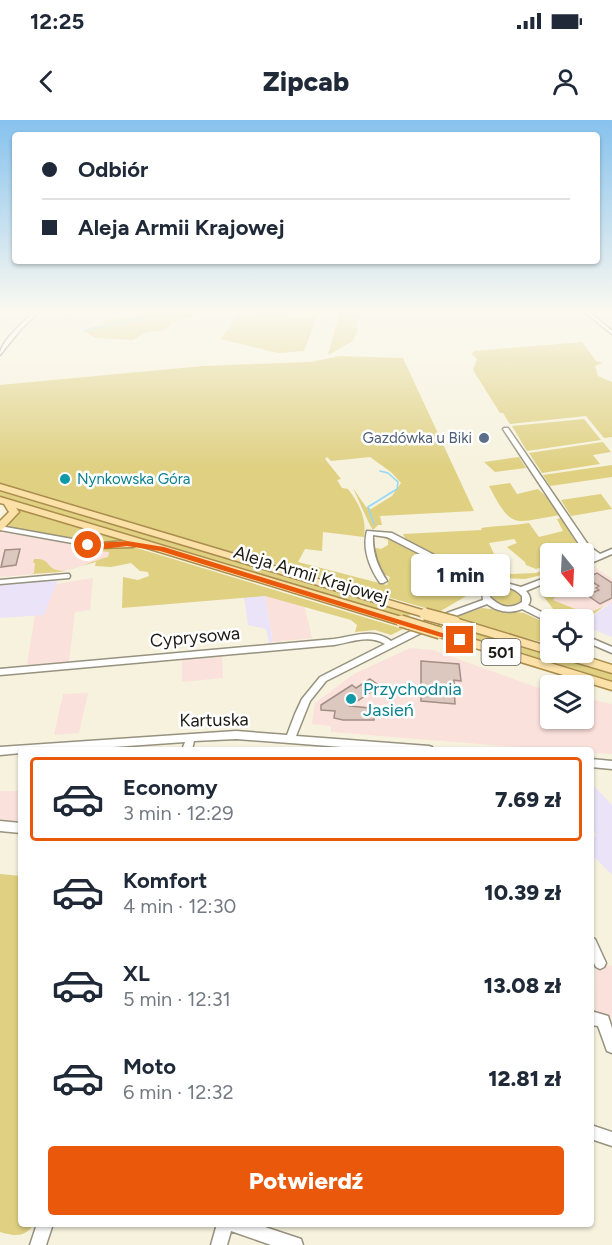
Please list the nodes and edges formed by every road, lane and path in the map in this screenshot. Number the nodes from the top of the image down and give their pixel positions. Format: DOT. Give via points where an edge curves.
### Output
graph roads {
  1 [pos="506,429"];
  2 [pos="0,487"];
  3 [pos="4,501"];
  4 [pos="0,528"];
  5 [pos="100,546"];
  6 [pos="161,549"];
  7 [pos="612,551"];
  8 [pos="600,557"];
  9 [pos="594,560"];
  10 [pos="66,576"];
  11 [pos="383,581"];
  12 [pos="0,582"];
  13 [pos="540,582"];
  14 [pos="490,587"];
  15 [pos="521,590"];
  16 [pos="487,601"];
  17 [pos="523,606"];
  18 [pos="540,615"];
  19 [pos="594,642"];
  20 [pos="390,644"];
  21 [pos="540,648"];
  22 [pos="612,650"];
  23 [pos="592,663"];
  24 [pos="612,669"];
  25 [pos="0,672"];
  26 [pos="612,686"];
  27 [pos="191,737"];
  28 [pos="291,738"];
  29 [pos="55,747"];
  30 [pos="188,747"];
  31 [pos="394,747"];
  32 [pos="18,750"];
  33 [pos="0,751"];
  34 [pos="594,763"];
  35 [pos="612,765"];
  36 [pos="0,825"];
  37 [pos="18,828"];
  38 [pos="594,950"];
  39 [pos="600,963"];
  40 [pos="594,1019"];
  41 [pos="612,1046"];
  42 [pos="594,1133"];
  43 [pos="612,1138"];
  44 [pos="44,1227"];
  45 [pos="224,1227"];
  46 [pos="241,1227"];
  47 [pos="38,1245"];
  48 [pos="219,1245"];
  49 [pos="295,1245"];
  1 -- 8 [label="street" via="586,548"];
  2 -- 21 [label="main road, Aleja Armii Krajowej / 501, bridge"];
  3 -- 4 [label="main road" via="14,512"];
  3 -- 6 [label="main road, Aleja Armii Krajowej / 501"];
  4 -- 5 [label="street"];
  5 -- 6 [label="main road" via="127,544"];
  6 -- 26 [label="main road, Aleja Armii Krajowej / 501, bridge"];
  7 -- 8 [label="street"];
  8 -- 9 [label="street"];
  10 -- 12 [label="street"];
  11 -- 14 [label="street" via="374,568 370,533 389,535"];
  13 -- 15 [label="street"];
  14 -- 15 [label="street" via="505,584"];
  14 -- 16 [label="street" via="485,593"];
  15 -- 17 [label="street" via="527,600"];
  16 -- 17 [label="street" via="505,609"];
  16 -- 20 [label="street"];
  17 -- 18 [label="street"];
  19 -- 22 [label="street"];
  20 -- 25 [label="street, Cyprysowa" via="378,636 366,635 334,642"];
  20 -- 28 [label="street" via="340,669 310,690"];
  23 -- 24 [label="main road"];
  27 -- 28 [label="street, Kartuska"];
  27 -- 29 [label="street, Kartuska"];
  27 -- 30 [label="street"];
  28 -- 31 [label="street, Kartuska"];
  32 -- 33 [label="street, Kartuska"];
  34 -- 35 [label="street"];
  36 -- 37 [label="street"];
  38 -- 39 [label="street"];
  40 -- 41 [label="street" via="603,1021"];
  42 -- 43 [label="street"];
  44 -- 47 [label="street"];
  45 -- 48 [label="street"];
  46 -- 49 [label="street"];
}
